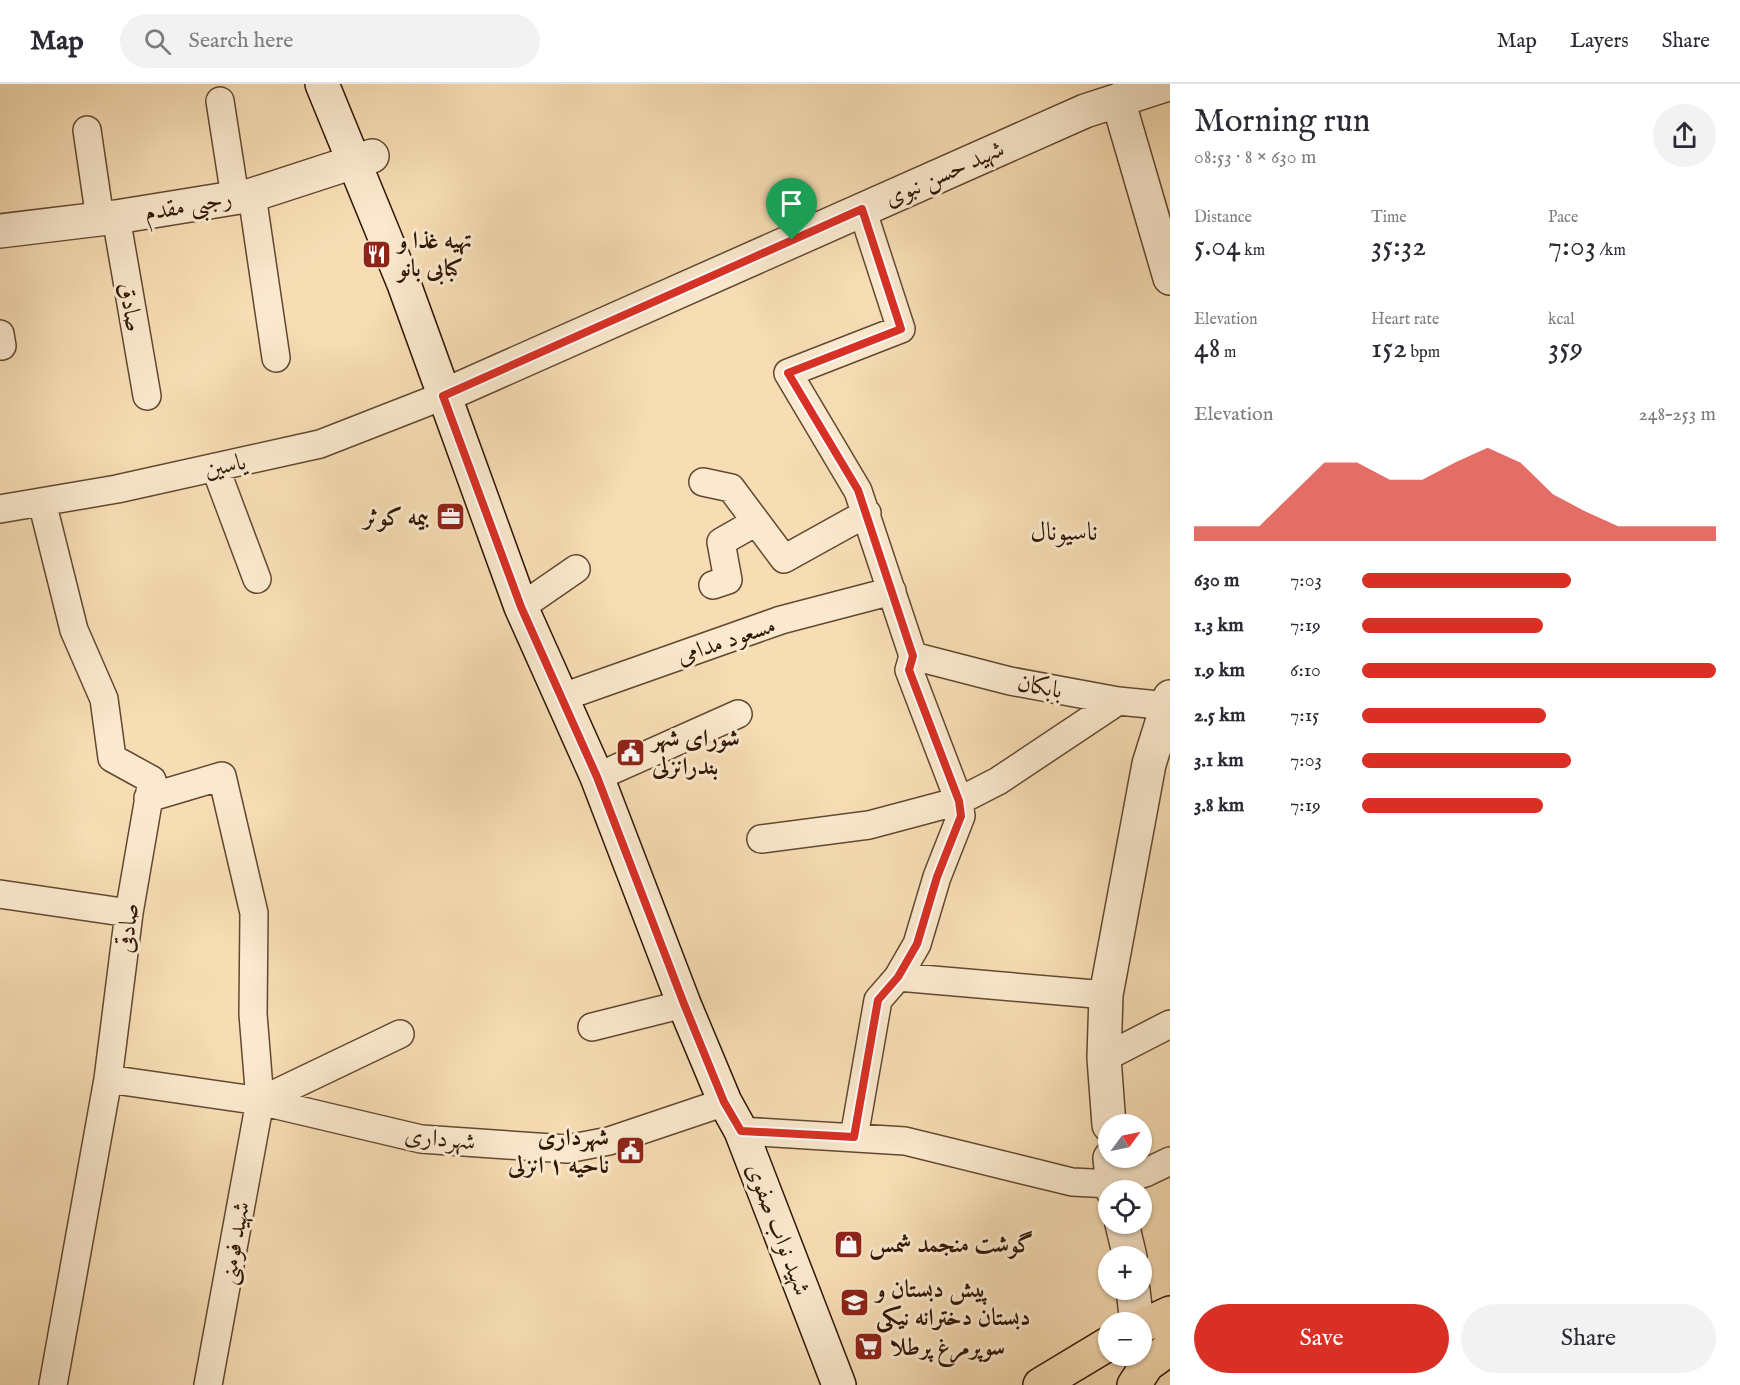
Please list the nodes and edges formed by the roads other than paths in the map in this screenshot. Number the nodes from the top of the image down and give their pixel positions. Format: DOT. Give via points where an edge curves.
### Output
graph roads {
  1 [pos="322,84"];
  2 [pos="342,84"];
  3 [pos="1168,84"];
  4 [pos="1118,100"];
  5 [pos="220,101"];
  6 [pos="87,130"];
  7 [pos="363,159"];
  8 [pos="244,196"];
  9 [pos="862,209"];
  10 [pos="108,218"];
  11 [pos="0,231"];
  12 [pos="1170,278"];
  13 [pos="276,358"];
  14 [pos="147,396"];
  15 [pos="443,396"];
  16 [pos="215,467"];
  17 [pos="703,482"];
  18 [pos="42,502"];
  19 [pos="0,509"];
  20 [pos="867,513"];
  21 [pos="756,522"];
  22 [pos="576,569"];
  23 [pos="257,579"];
  24 [pos="713,585"];
  25 [pos="892,591"];
  26 [pos="521,607"];
  27 [pos="913,656"];
  28 [pos="563,697"];
  29 [pos="1118,701"];
  30 [pos="1169,703"];
  31 [pos="738,714"];
  32 [pos="1160,763"];
  33 [pos="597,777"];
  34 [pos="148,798"];
  35 [pos="959,801"];
  36 [pos="761,839"];
  37 [pos="0,894"];
  38 [pos="129,913"];
  39 [pos="898,977"];
  40 [pos="1106,995"];
  41 [pos="684,1004"];
  42 [pos="1170,1024"];
  43 [pos="592,1027"];
  44 [pos="400,1034"];
  45 [pos="1104,1058"];
  46 [pos="108,1079"];
  47 [pos="260,1101"];
  48 [pos="724,1102"];
  49 [pos="1108,1114"];
  50 [pos="741,1131"];
  51 [pos="854,1137"];
  52 [pos="1170,1161"];
  53 [pos="1111,1178"];
  54 [pos="1170,1312"];
  55 [pos="1152,1321"];
  56 [pos="1170,1347"];
  57 [pos="1098,1350"];
  58 [pos="53,1385"];
  59 [pos="207,1385"];
  60 [pos="839,1385"];
  61 [pos="1040,1385"];
  62 [pos="1134,1385"];
  1 -- 7 [label="street"];
  2 -- 7 [label="street"];
  3 -- 4 [label="street, شهید حسن نبوی"];
  4 -- 9 [label="street, شهید حسن نبوی"];
  4 -- 12 [label="street"];
  5 -- 8 [label="street"];
  6 -- 10 [label="street, صادق"];
  7 -- 8 [label="street, رجبی مقدم"];
  7 -- 15 [label="street, شهید نواب صفوی" via="373,204"];
  8 -- 10 [label="street, رجبی مقدم"];
  8 -- 13 [label="street"];
  9 -- 15 [label="street, شهید حسن نبوی"];
  9 -- 20 [label="street" via="901,329 788,373 858,490"];
  10 -- 11 [label="street, رجبی مقدم"];
  10 -- 14 [label="street, صادق"];
  15 -- 16 [label="street, یاسین" via="320,444"];
  15 -- 26 [label="street, شهید نواب صفوی"];
  16 -- 18 [label="street, یاسین"];
  16 -- 23 [label="street"];
  17 -- 21 [label="street" via="731,488"];
  18 -- 19 [label="street, یاسین"];
  18 -- 34 [label="street, صادقی" via="74,630 104,699 112,758 152,780"];
  20 -- 21 [label="street" via="784,559"];
  20 -- 25 [label="street"];
  21 -- 24 [label="street" via="721,542 728,580"];
  22 -- 26 [label="street"];
  25 -- 27 [label="street"];
  25 -- 28 [label="street, مسعود مدامی" via="781,620"];
  26 -- 28 [label="street, شهید نواب صفوی"];
  27 -- 29 [label="street, بابکان" via="1010,681"];
  27 -- 35 [label="street" via="909,670"];
  28 -- 33 [label="street, شهید نواب صفوی"];
  29 -- 30 [label="street, بابکان"];
  29 -- 35 [label="street" via="998,781"];
  30 -- 32 [label="street"];
  31 -- 33 [label="street"];
  32 -- 40 [label="street"];
  33 -- 41 [label="street, شهید نواب صفوی"];
  34 -- 38 [label="street, صادقی"];
  34 -- 47 [label="street, شهید فومنی" via="222,776 254,913 253,1014"];
  35 -- 36 [label="street" via="869,825"];
  35 -- 39 [label="street" via="961,816 917,944"];
  37 -- 38 [label="street"];
  38 -- 46 [label="street, صادقی"];
  39 -- 40 [label="street"];
  39 -- 51 [label="street" via="878,1000"];
  40 -- 45 [label="street"];
  41 -- 43 [label="street"];
  41 -- 48 [label="street, شهید نواب صفوی"];
  42 -- 45 [label="street"];
  44 -- 47 [label="street"];
  45 -- 49 [label="street"];
  46 -- 47 [label="street, شهرداری"];
  46 -- 58 [label="street, صادقی"];
  47 -- 48 [label="street, شهرداری" via="421,1139 567,1149 619,1138"];
  47 -- 59 [label="street, شهید فومنی"];
  48 -- 50 [label="street, شهید نواب صفوی"];
  50 -- 51 [label="street"];
  50 -- 60 [label="street, شهید نواب صفوی"];
  51 -- 53 [label="street" via="905,1141 1072,1182"];
  52 -- 53 [label="street" via="1145,1173"];
  54 -- 55 [label="main road"];
  56 -- 62 [label="main road" via="1147,1365"];
  57 -- 61 [label="main road"];
}
